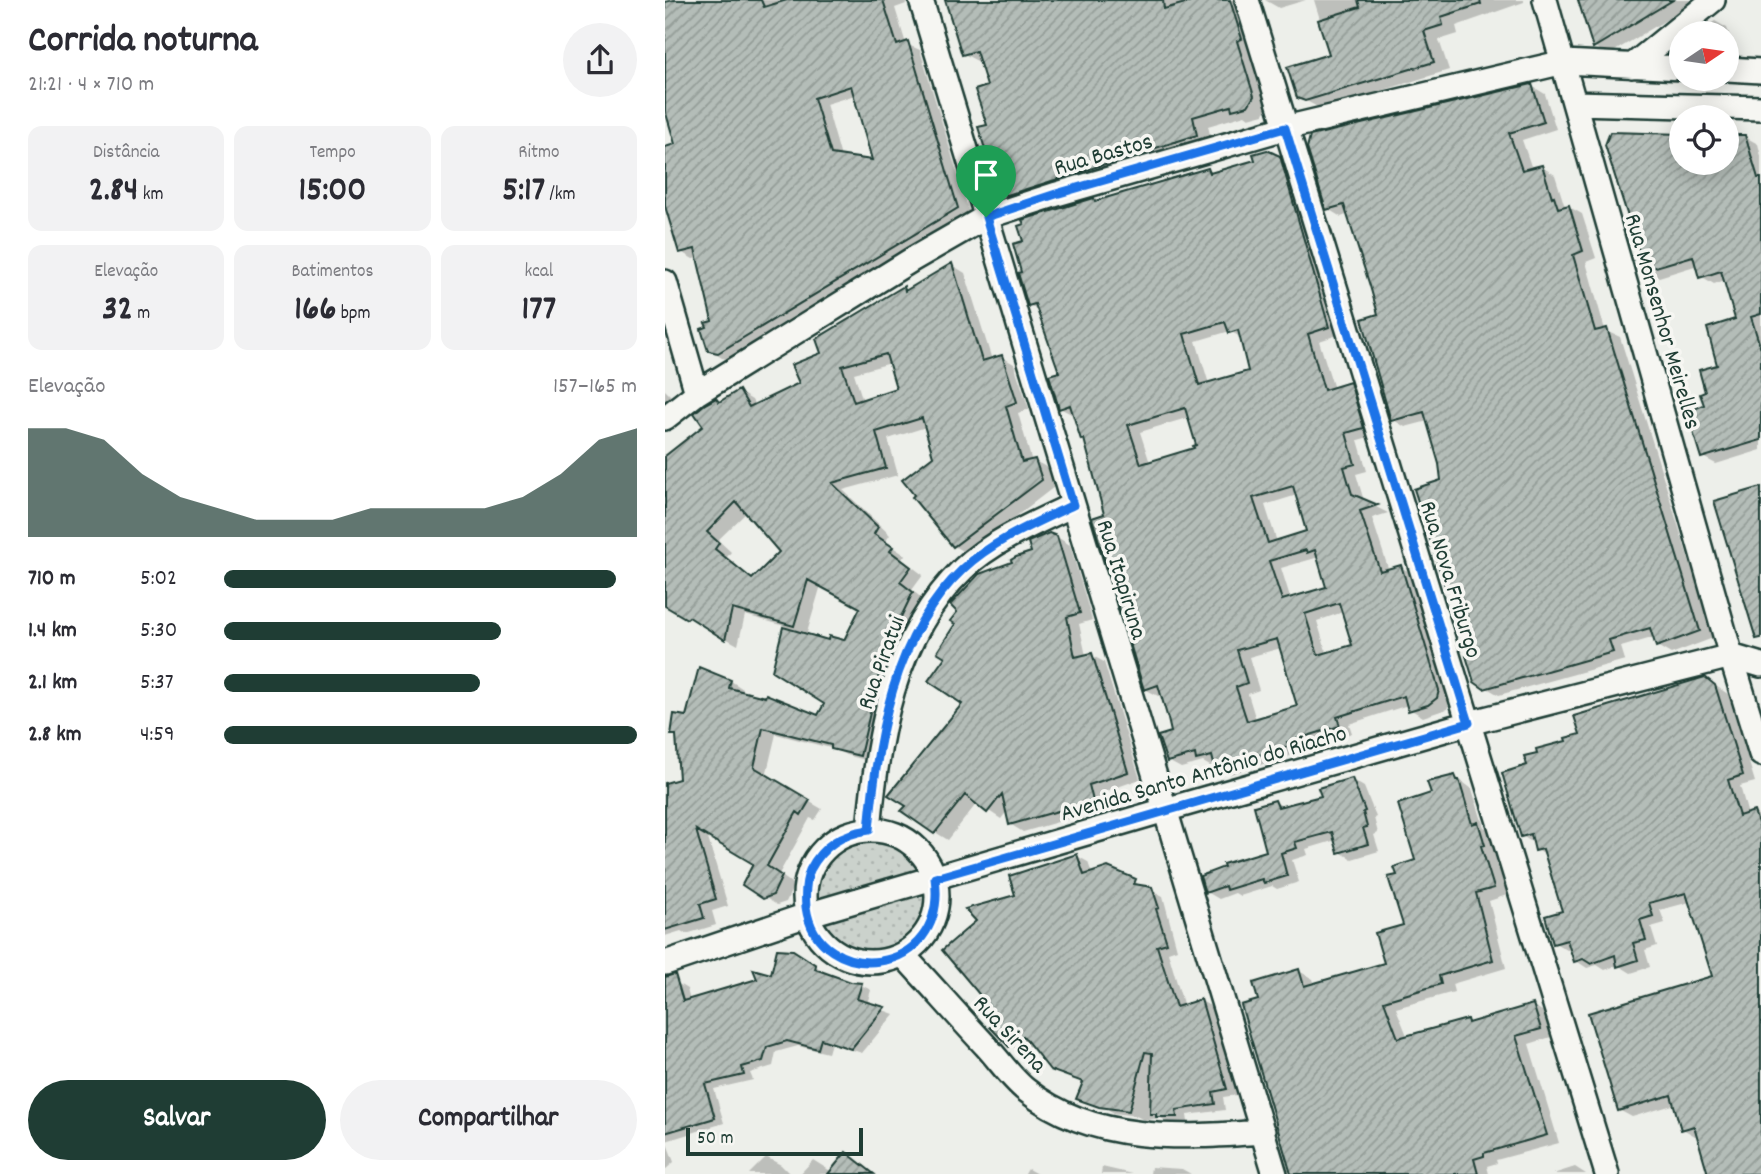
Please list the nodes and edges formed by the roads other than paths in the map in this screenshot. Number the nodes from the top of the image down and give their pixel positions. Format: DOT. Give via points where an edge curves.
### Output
graph roads {
  1 [pos="921,0"];
  2 [pos="1247,0"];
  3 [pos="1545,0"];
  4 [pos="1713,0"];
  5 [pos="1564,62"];
  6 [pos="1632,66"];
  7 [pos="1669,67"];
  8 [pos="1739,70"];
  9 [pos="1761,71"];
  10 [pos="1575,103"];
  11 [pos="1761,108"];
  12 [pos="1285,128"];
  13 [pos="986,217"];
  14 [pos="665,282"];
  15 [pos="697,393"];
  16 [pos="665,418"];
  17 [pos="1073,505"];
  18 [pos="1731,656"];
  19 [pos="1761,665"];
  20 [pos="1469,723"];
  21 [pos="1761,754"];
  22 [pos="1165,810"];
  23 [pos="869,830"];
  24 [pos="935,878"];
  25 [pos="807,915"];
  26 [pos="903,955"];
  27 [pos="665,963"];
  28 [pos="1263,1132"];
  29 [pos="1275,1174"];
  30 [pos="1607,1174"];
  1 -- 13 [label="street, Rua Itapiruna"];
  2 -- 12 [label="street, Rua Nova Friburgo"];
  3 -- 5 [label="street, Rua Monsenhor Meirelles"];
  4 -- 6 [label="street"];
  5 -- 6 [label="street, Rua Bastos"];
  5 -- 10 [label="street, Rua Monsenhor Meirelles"];
  5 -- 12 [label="street, Rua Bastos"];
  6 -- 7 [label="street, Rua Bastos"];
  8 -- 9 [label="street"];
  10 -- 11 [label="street"];
  10 -- 18 [label="street, Rua Monsenhor Meirelles"];
  12 -- 13 [label="street, Rua Bastos"];
  12 -- 20 [label="street, Rua Nova Friburgo"];
  13 -- 15 [label="street, Rua Bastos"];
  13 -- 17 [label="street, Rua Itapiruna"];
  14 -- 15 [label="street"];
  15 -- 16 [label="street, Rua Bastos"];
  17 -- 22 [label="street, Rua Itapiruna"];
  17 -- 23 [label="street, Rua Piratui" via="1016,532 964,568 928,609 908,649 885,717"];
  18 -- 19 [label="street"];
  18 -- 20 [label="street, Avenida Santo Antônio do Riacho"];
  18 -- 21 [label="street, Rua Monsenhor Meirelles"];
  20 -- 22 [label="street, Avenida Santo Antônio do Riacho"];
  20 -- 30 [label="street, Rua Nova Friburgo"];
  22 -- 24 [label="street, Avenida Santo Antônio do Riacho"];
  22 -- 28 [label="street, Rua Itapiruna"];
  23 -- 24 [label="street" via="891,832 911,842 926,858"];
  23 -- 25 [label="street" via="849,833 817,857 808,875"];
  24 -- 25 [label="street, Avenida Santo Antônio do Riacho"];
  24 -- 26 [label="street" via="938,896 929,930"];
  25 -- 26 [label="street" via="815,933 846,958 885,962"];
  25 -- 27 [label="street, Avenida Santo Antônio do Riacho"];
  26 -- 28 [label="street, Rua Sirena" via="1024,1089 1052,1108 1085,1123 1128,1132 1187,1137"];
  28 -- 29 [label="street, Rua Itapiruna"];
}
